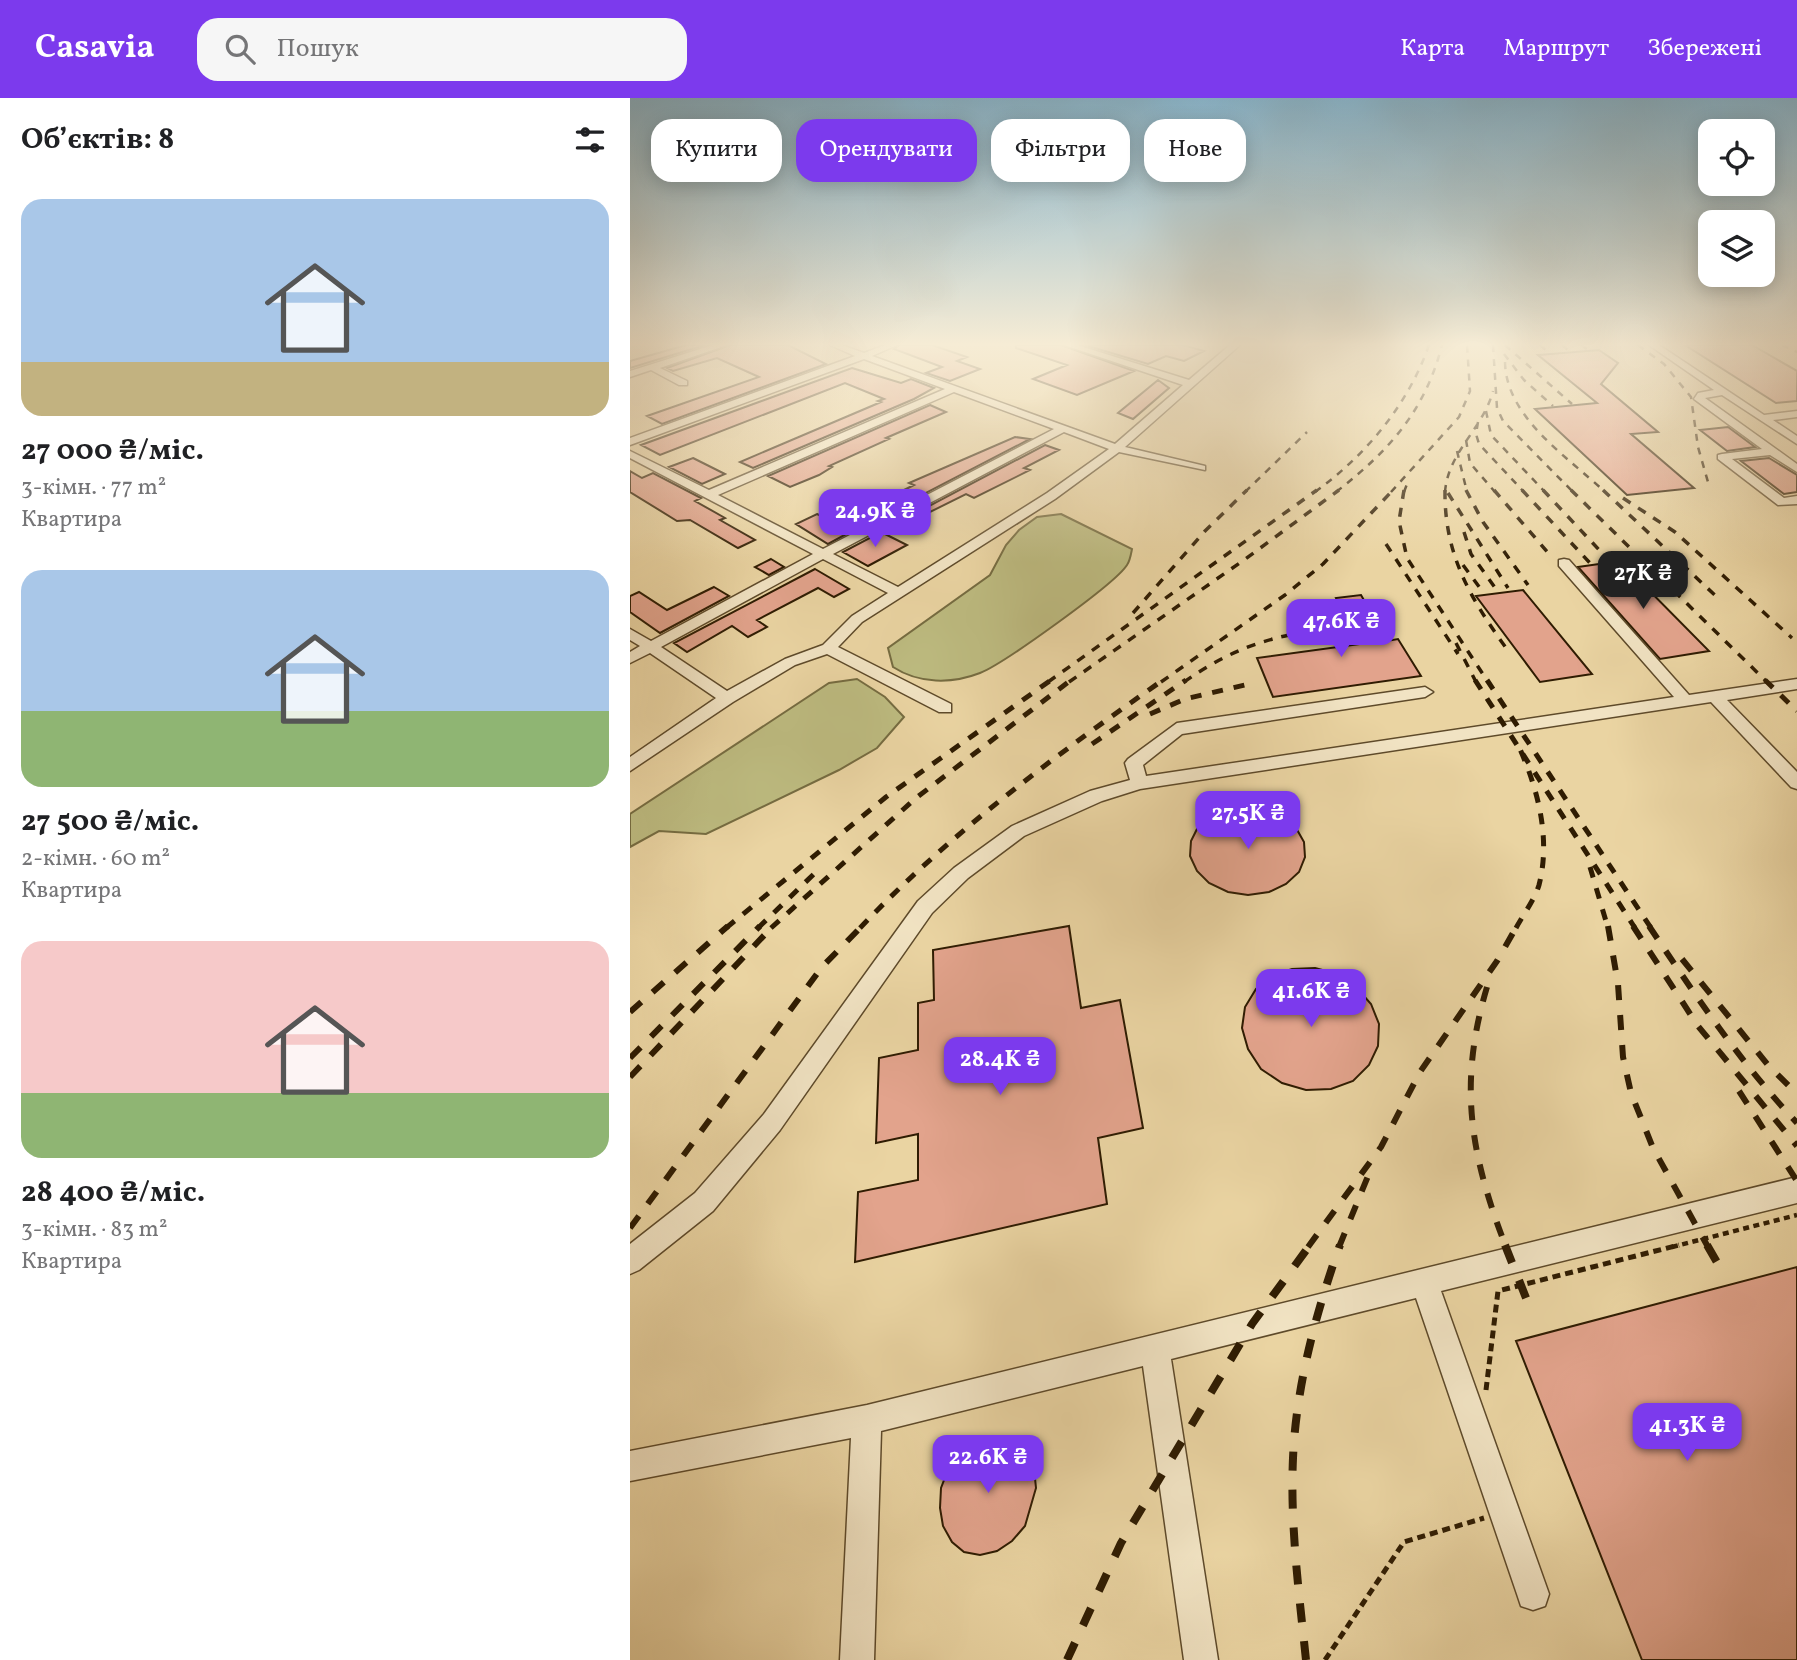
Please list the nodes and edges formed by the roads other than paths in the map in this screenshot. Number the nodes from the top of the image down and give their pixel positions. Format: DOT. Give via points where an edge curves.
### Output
graph roads {
  1 [pos="695,418"];
  2 [pos="885,418"];
  3 [pos="1035,418"];
  4 [pos="1151,418"];
  5 [pos="1726,418"];
  6 [pos="1762,418"];
  7 [pos="1063,428"];
  8 [pos="630,442"];
  9 [pos="1797,442"];
  10 [pos="1117,448"];
  11 [pos="1773,451"];
  12 [pos="630,454"];
  13 [pos="1201,468"];
  14 [pos="1797,468"];
  15 [pos="708,495"];
  16 [pos="1797,500"];
  17 [pos="821,555"];
  18 [pos="1563,563"];
  19 [pos="898,593"];
  20 [pos="630,633"];
  21 [pos="651,648"];
  22 [pos="828,648"];
  23 [pos="630,658"];
  24 [pos="1797,684"];
  25 [pos="1425,692"];
  26 [pos="1714,696"];
  27 [pos="727,698"];
  28 [pos="1685,700"];
  29 [pos="945,708"];
  30 [pos="630,765"];
  31 [pos="1140,783"];
  32 [pos="1797,783"];
  33 [pos="1797,1190"];
  34 [pos="638,1255"];
  35 [pos="630,1277"];
  36 [pos="1424,1282"];
  37 [pos="1155,1349"];
  38 [pos="867,1420"];
  39 [pos="630,1465"];
  40 [pos="1533,1594"];
  41 [pos="857,1660"];
  42 [pos="1201,1660"];
  1 -- 8 [label="street"];
  2 -- 15 [label="street"];
  3 -- 7 [label="street"];
  4 -- 10 [label="street"];
  5 -- 11 [label="street"];
  6 -- 9 [label="street"];
  7 -- 10 [label="street"];
  7 -- 17 [label="street"];
  10 -- 13 [label="street"];
  10 -- 19 [label="street" via="980,544"];
  11 -- 14 [label="street"];
  11 -- 16 [label="street" via="1722,457 1782,502"];
  12 -- 15 [label="street"];
  15 -- 17 [label="street"];
  17 -- 19 [label="street"];
  17 -- 21 [label="street"];
  18 -- 28 [label="street"];
  19 -- 22 [label="street" via="857,619"];
  20 -- 21 [label="street"];
  21 -- 23 [label="street"];
  21 -- 27 [label="street"];
  22 -- 27 [label="street" via="790,662"];
  22 -- 29 [label="street"];
  24 -- 26 [label="street"];
  25 -- 31 [label="street" via="1177,729 1134,763"];
  26 -- 28 [label="street"];
  26 -- 32 [label="street"];
  27 -- 30 [label="street"];
  28 -- 31 [label="street"];
  31 -- 34 [label="street" via="1096,796 1018,831 961,873 925,907 772,1122 704,1202"];
  33 -- 36 [label="street"];
  34 -- 35 [label="street"];
  36 -- 37 [label="street"];
  36 -- 40 [label="street"];
  37 -- 38 [label="street"];
  37 -- 42 [label="street"];
  38 -- 39 [label="street"];
  38 -- 41 [label="street"];
}
